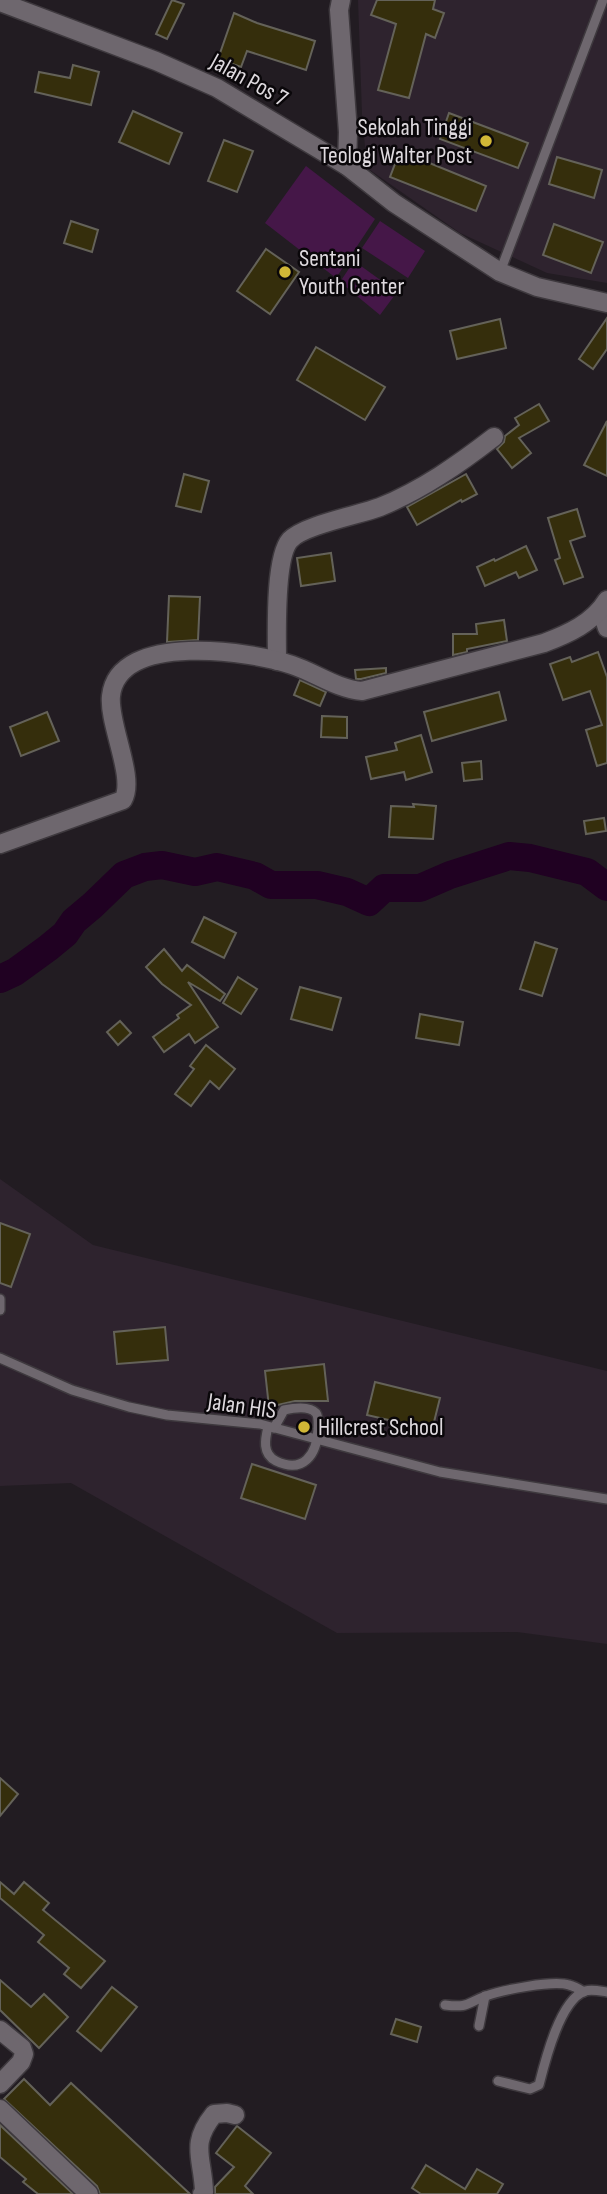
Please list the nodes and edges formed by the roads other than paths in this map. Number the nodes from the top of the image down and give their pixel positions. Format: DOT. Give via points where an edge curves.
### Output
graph roads {
  1 [pos="603,0"];
  2 [pos="0,2"];
  3 [pos="337,3"];
  4 [pos="347,166"];
  5 [pos="500,272"];
  6 [pos="607,303"];
  7 [pos="494,437"];
  8 [pos="604,605"];
  9 [pos="607,628"];
  10 [pos="277,661"];
  11 [pos="0,844"];
  12 [pos="0,1299"];
  13 [pos="0,1310"];
  14 [pos="0,1358"];
  15 [pos="271,1427"];
  16 [pos="318,1440"];
  17 [pos="607,1499"];
  18 [pos="584,1992"];
  19 [pos="607,1992"];
  20 [pos="485,1996"];
  21 [pos="445,2005"];
  22 [pos="479,2026"];
  23 [pos="0,2030"];
  24 [pos="498,2081"];
  25 [pos="0,2084"];
  26 [pos="0,2109"];
  27 [pos="235,2115"];
  28 [pos="89,2194"];
  29 [pos="202,2194"];
  1 -- 5 [label="lane"];
  2 -- 4 [label="street, Jalan Pos 7" via="197,79"];
  3 -- 4 [label="street"];
  4 -- 5 [label="street, Jalan Pos 7"];
  5 -- 6 [label="street, Jalan Pos 7" via="537,287"];
  7 -- 10 [label="street" via="455,466 381,507 301,532 289,541 278,597"];
  8 -- 9 [label="street"];
  8 -- 10 [label="street" via="587,622 544,643 375,689 355,691"];
  10 -- 11 [label="street" via="188,650 163,652 128,668 114,683 110,712 122,758 123,800"];
  12 -- 13 [label="lane"];
  14 -- 15 [label="lane, Jalan HIS" via="72,1390 129,1407"];
  15 -- 16 [label="lane, Jalan HIS"];
  15 -- 16 [label="lane" via="284,1409 307,1408 318,1416"];
  15 -- 16 [label="lane" via="265,1448 269,1457 285,1464 301,1465"];
  16 -- 17 [label="lane, Jalan HIS" via="440,1472"];
  18 -- 19 [label="lane"];
  18 -- 20 [label="lane" via="555,1983"];
  18 -- 24 [label="lane" via="568,2003 539,2085 530,2089"];
  20 -- 21 [label="lane" via="460,2007"];
  20 -- 22 [label="lane"];
  23 -- 25 [label="street" via="24,2054"];
  26 -- 28 [label="street"];
  27 -- 29 [label="street" via="214,2114 203,2128 198,2158 204,2177"];
}
